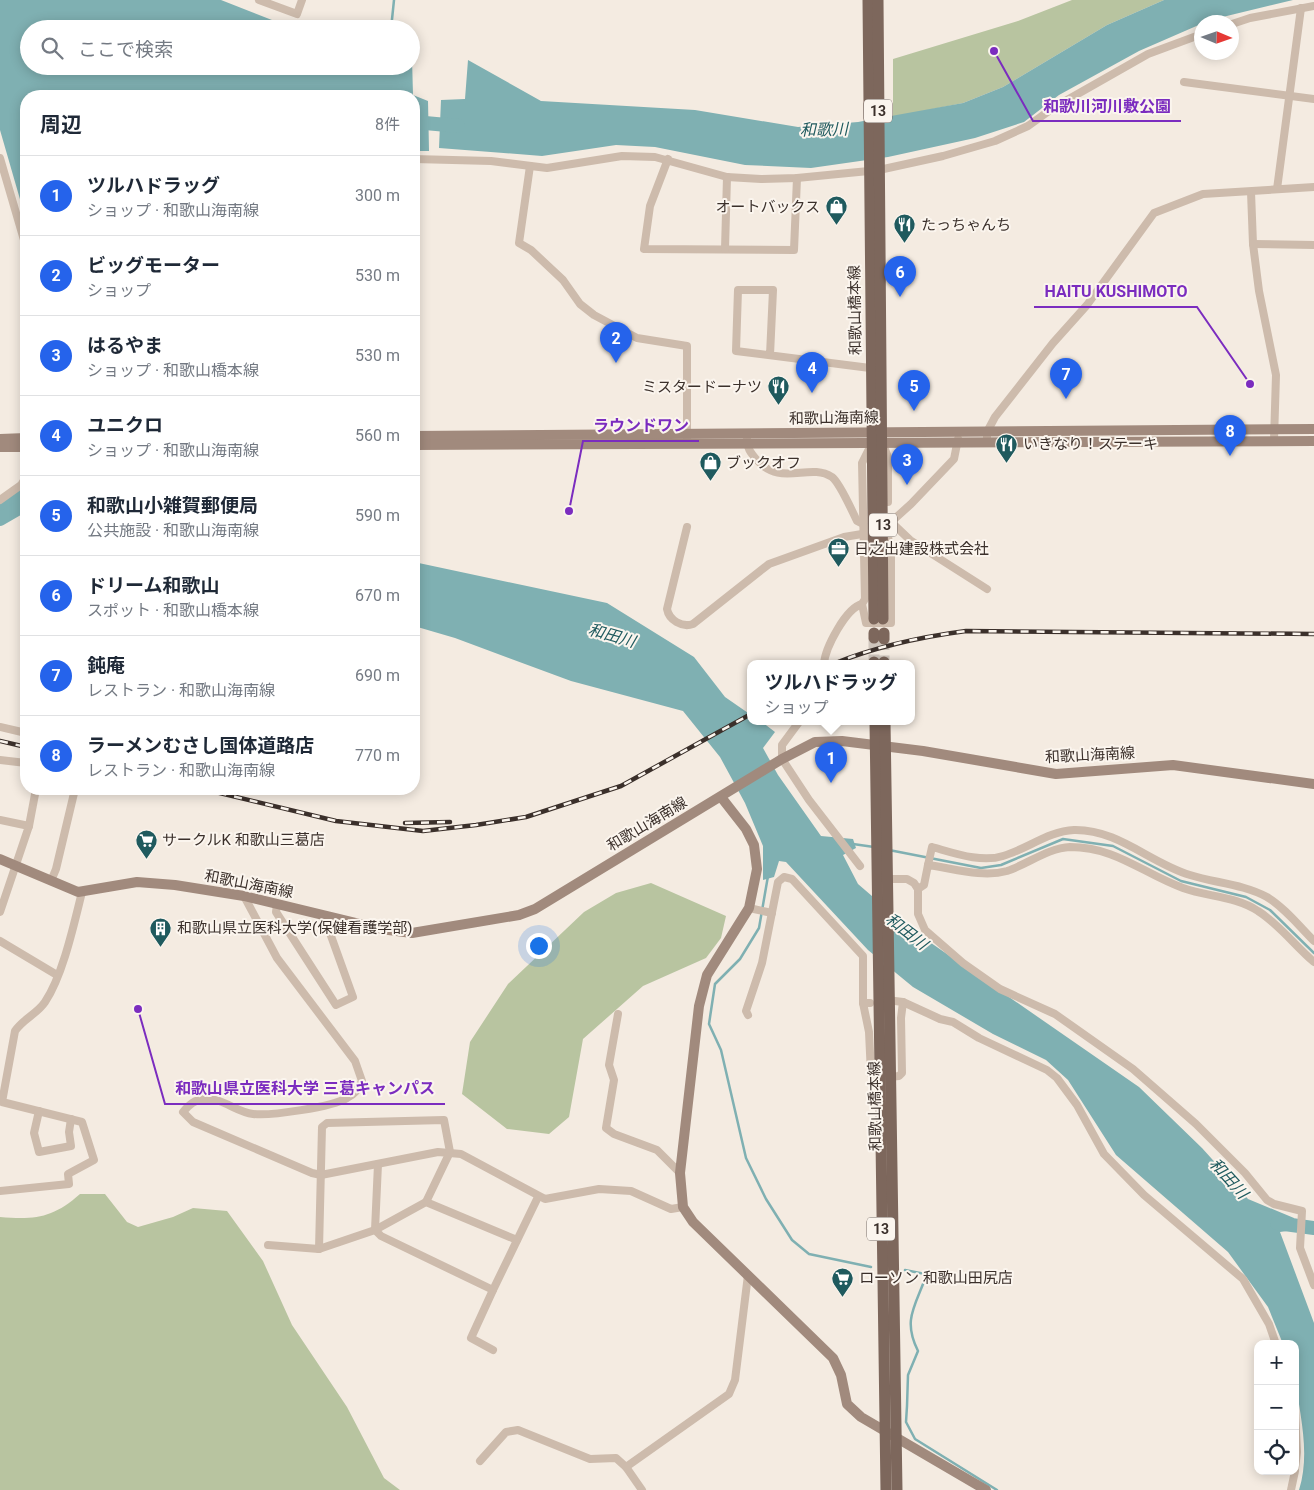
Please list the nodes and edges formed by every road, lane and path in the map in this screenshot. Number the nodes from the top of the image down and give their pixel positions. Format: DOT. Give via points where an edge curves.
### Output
graph roads {
  1 [pos="259,0"];
  2 [pos="302,0"];
  3 [pos="868,0"];
  4 [pos="878,0"];
  5 [pos="1314,6"];
  6 [pos="1302,8"];
  7 [pos="1239,22"];
  8 [pos="1194,37"];
  9 [pos="872,59"];
  10 [pos="1184,82"];
  11 [pos="1290,96"];
  12 [pos="1314,99"];
  13 [pos="0,158"];
  14 [pos="420,159"];
  15 [pos="668,159"];
  16 [pos="530,166"];
  17 [pos="874,168"];
  18 [pos="727,177"];
  19 [pos="798,178"];
  20 [pos="1314,187"];
  21 [pos="1277,188"];
  22 [pos="9,190"];
  23 [pos="1251,192"];
  24 [pos="0,193"];
  25 [pos="20,227"];
  26 [pos="1253,244"];
  27 [pos="1314,244"];
  28 [pos="725,249"];
  29 [pos="770,355"];
  30 [pos="870,368"];
  31 [pos="1314,429"];
  32 [pos="958,434"];
  33 [pos="1275,435"];
  34 [pos="420,436"];
  35 [pos="877,437"];
  36 [pos="987,437"];
  37 [pos="0,438"];
  38 [pos="20,438"];
  39 [pos="687,439"];
  40 [pos="747,439"];
  41 [pos="1314,441"];
  42 [pos="420,445"];
  43 [pos="0,447"];
  44 [pos="20,447"];
  45 [pos="20,486"];
  46 [pos="0,500"];
  47 [pos="889,522"];
  48 [pos="863,524"];
  49 [pos="687,527"];
  50 [pos="862,534"];
  51 [pos="987,589"];
  52 [pos="862,604"];
  53 [pos="878,619"];
  54 [pos="824,660"];
  55 [pos="797,725"];
  56 [pos="876,725"];
  57 [pos="884,725"];
  58 [pos="0,727"];
  59 [pos="20,732"];
  60 [pos="880,746"];
  61 [pos="0,760"];
  62 [pos="780,760"];
  63 [pos="20,762"];
  64 [pos="1314,784"];
  65 [pos="35,795"];
  66 [pos="74,795"];
  67 [pos="721,797"];
  68 [pos="0,820"];
  69 [pos="29,826"];
  70 [pos="0,858"];
  71 [pos="17,865"];
  72 [pos="928,865"];
  73 [pos="860,866"];
  74 [pos="880,879"];
  75 [pos="51,881"];
  76 [pos="918,890"];
  77 [pos="82,892"];
  78 [pos="244,896"];
  79 [pos="277,904"];
  80 [pos="753,908"];
  81 [pos="0,912"];
  82 [pos="770,912"];
  83 [pos="327,916"];
  84 [pos="0,941"];
  85 [pos="1314,942"];
  86 [pos="1314,962"];
  87 [pos="883,972"];
  88 [pos="57,975"];
  89 [pos="618,1014"];
  90 [pos="748,1016"];
  91 [pos="884,1077"];
  92 [pos="2,1081"];
  93 [pos="1,1104"];
  94 [pos="39,1111"];
  95 [pos="71,1119"];
  96 [pos="450,1152"];
  97 [pos="378,1164"];
  98 [pos="680,1173"];
  99 [pos="321,1175"];
  100 [pos="0,1191"];
  101 [pos="538,1197"];
  102 [pos="426,1202"];
  103 [pos="683,1207"];
  104 [pos="375,1230"];
  105 [pos="517,1240"];
  106 [pos="268,1245"];
  107 [pos="319,1249"];
  108 [pos="748,1275"];
  109 [pos="1314,1285"];
  110 [pos="493,1290"];
  111 [pos="1275,1340"];
  112 [pos="493,1350"];
  113 [pos="884,1431"];
  114 [pos="895,1439"];
  115 [pos="480,1461"];
  116 [pos="626,1467"];
  117 [pos="1294,1475"];
  118 [pos="642,1490"];
  119 [pos="886,1490"];
  120 [pos="897,1490"];
  121 [pos="986,1490"];
  122 [pos="1292,1490"];
  1 -- 2 [label="street" via="297,14"];
  3 -- 9 [label="main road, 和歌山橋本線 / 13"];
  4 -- 9 [label="main road, 和歌山橋本線 / 13"];
  5 -- 6 [label="street"];
  6 -- 7 [label="street"];
  6 -- 11 [label="street"];
  8 -- 17 [label="street" via="1148,54 1028,126 995,141 943,156"];
  9 -- 17 [label="main road, 和歌山橋本線 / 13"];
  10 -- 11 [label="street"];
  11 -- 12 [label="street"];
  11 -- 21 [label="street"];
  13 -- 22 [label="street"];
  14 -- 16 [label="street" via="490,161"];
  15 -- 16 [label="street" via="622,156 547,168"];
  15 -- 18 [label="street"];
  15 -- 28 [label="street" via="650,206 644,249"];
  16 -- 39 [label="street" via="519,243 563,280 580,304 594,316 637,338 687,346"];
  17 -- 19 [label="street"];
  17 -- 30 [label="main road, 和歌山橋本線 / 13"];
  17 -- 35 [label="main road, 和歌山橋本線 / 13"];
  18 -- 19 [label="street"];
  18 -- 28 [label="street"];
  19 -- 28 [label="street" via="794,250"];
  20 -- 21 [label="street"];
  21 -- 23 [label="street"];
  22 -- 24 [label="street"];
  22 -- 25 [label="street"];
  23 -- 26 [label="street"];
  23 -- 36 [label="street" via="1203,194 1154,212 1087,305 995,417"];
  26 -- 27 [label="street"];
  26 -- 33 [label="street" via="1276,375"];
  29 -- 29 [label="street" via="773,290 738,290 736,351"];
  29 -- 30 [label="street"];
  30 -- 35 [label="main road, 和歌山橋本線 / 13"];
  31 -- 33 [label="main road, 和歌山海南線"];
  32 -- 35 [label="main road, 和歌山海南線"];
  32 -- 36 [label="main road, 和歌山海南線"];
  32 -- 47 [label="street" via="954,458 911,504"];
  33 -- 36 [label="main road, 和歌山海南線"];
  33 -- 41 [label="main road, 和歌山海南線"];
  34 -- 39 [label="main road, 和歌山海南線"];
  35 -- 40 [label="main road, 和歌山海南線"];
  35 -- 47 [label="street" via="888,457"];
  35 -- 48 [label="street" via="862,463"];
  35 -- 53 [label="main road, 和歌山橋本線 / 13"];
  37 -- 38 [label="main road"];
  39 -- 40 [label="main road, 和歌山海南線"];
  39 -- 42 [label="main road, 和歌山海南線"];
  40 -- 48 [label="street" via="747,448 764,468 777,473 825,474 834,478 857,521"];
  43 -- 44 [label="main road"];
  45 -- 46 [label="street"];
  47 -- 51 [label="street" via="910,540"];
  47 -- 52 [label="street" via="891,623 866,623"];
  48 -- 50 [label="street"];
  49 -- 50 [label="street" via="667,609 671,618 687,625 693,624 769,564 844,537"];
  50 -- 52 [label="street" via="865,599"];
  52 -- 54 [label="street" via="851,611 824,654"];
  55 -- 62 [label="street" via="782,745"];
  56 -- 60 [label="main road, 和歌山橋本線 / 13"];
  57 -- 60 [label="main road, 和歌山橋本線 / 13"];
  58 -- 59 [label="street"];
  60 -- 62 [label="main road, 和歌山海南線" via="816,742"];
  60 -- 64 [label="main road, 和歌山海南線" via="950,755 1032,772 1056,774 1173,765"];
  60 -- 74 [label="main road, 和歌山橋本線 / 13"];
  61 -- 63 [label="street"];
  62 -- 67 [label="main road, 和歌山海南線"];
  62 -- 73 [label="street"];
  65 -- 69 [label="street"];
  66 -- 75 [label="street"];
  67 -- 80 [label="main road" via="754,845 757,869"];
  67 -- 83 [label="main road, 和歌山海南線" via="535,909 519,915 412,933"];
  68 -- 69 [label="street"];
  69 -- 71 [label="street"];
  70 -- 71 [label="main road, 和歌山海南線"];
  71 -- 75 [label="main road, 和歌山海南線"];
  71 -- 81 [label="street"];
  72 -- 76 [label="street" via="924,885"];
  72 -- 85 [label="street" via="932,848 990,858 1066,831 1101,833 1176,870 1267,898"];
  72 -- 86 [label="street" via="994,873 1068,847 1098,849 1158,878 1184,888 1233,899 1256,910"];
  74 -- 76 [label="street" via="907,879"];
  74 -- 87 [label="main road, 和歌山橋本線 / 13"];
  74 -- 87 [label="main road, 和歌山橋本線 / 13" via="887,892"];
  75 -- 77 [label="main road, 和歌山海南線"];
  76 -- 109 [label="street" via="918,914 925,930 963,963 1000,989 1055,1014 1133,1069 1196,1124 1246,1173 1267,1200 1302,1210 1300,1248"];
  77 -- 78 [label="main road, 和歌山海南線" via="137,882"];
  77 -- 88 [label="street"];
  78 -- 79 [label="main road, 和歌山海南線"];
  78 -- 99 [label="street" via="277,958 355,1062 362,1081 358,1090 346,1099 282,1114 252,1114 215,1099 189,1104 184,1112 193,1122"];
  79 -- 83 [label="main road, 和歌山海南線"];
  79 -- 83 [label="street" via="276,912 336,1005 353,997 326,922"];
  80 -- 82 [label="street"];
  80 -- 98 [label="main road" via="707,975 698,1006"];
  82 -- 90 [label="street" via="758,979 746,1012"];
  82 -- 91 [label="street" via="778,882 784,877 792,879 863,956 871,1074"];
  84 -- 88 [label="street"];
  87 -- 91 [label="main road, 和歌山橋本線 / 13"];
  88 -- 92 [label="street" via="46,1001 15,1031"];
  89 -- 98 [label="street" via="609,1065 614,1080 606,1128 657,1150"];
  91 -- 111 [label="street" via="899,1076 902,1072 899,1001 953,1022 1047,1070 1077,1105 1104,1154 1144,1195 1243,1279 1270,1324"];
  91 -- 113 [label="main road, 和歌山橋本線 / 13"];
  91 -- 114 [label="main road, 和歌山橋本線 / 13"];
  92 -- 93 [label="street"];
  93 -- 94 [label="street"];
  94 -- 95 [label="street"];
  94 -- 95 [label="street" via="34,1133 39,1152 71,1146"];
  95 -- 100 [label="street" via="82,1122 94,1160 68,1174 69,1184"];
  96 -- 97 [label="street"];
  96 -- 99 [label="street" via="444,1120 326,1123 322,1127"];
  96 -- 101 [label="street" via="461,1154"];
  96 -- 102 [label="street"];
  97 -- 99 [label="street"];
  97 -- 104 [label="street"];
  98 -- 103 [label="main road"];
  99 -- 107 [label="street"];
  101 -- 103 [label="street" via="545,1200 599,1189 631,1191 671,1209"];
  101 -- 105 [label="street"];
  102 -- 104 [label="street"];
  102 -- 105 [label="street"];
  103 -- 108 [label="main road"];
  104 -- 107 [label="street"];
  104 -- 110 [label="street" via="381,1236"];
  105 -- 110 [label="street"];
  106 -- 107 [label="street"];
  108 -- 113 [label="main road" via="833,1358 841,1375 847,1404 861,1418"];
  108 -- 116 [label="street" via="736,1380 729,1394"];
  110 -- 112 [label="street" via="471,1338"];
  113 -- 114 [label="main road"];
  113 -- 119 [label="main road, 和歌山橋本線 / 13"];
  114 -- 120 [label="main road, 和歌山橋本線 / 13"];
  114 -- 121 [label="main road"];
  115 -- 116 [label="street" via="506,1432 518,1430 590,1459 616,1458"];
  116 -- 118 [label="street"];
  117 -- 122 [label="street"];
}
